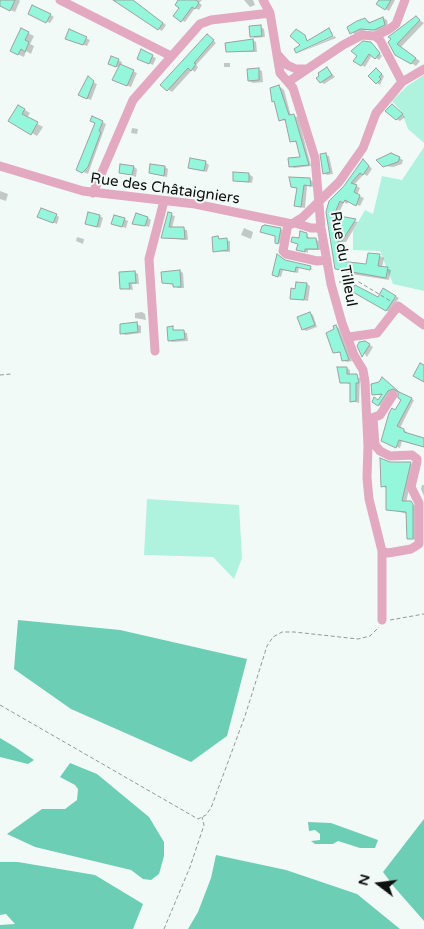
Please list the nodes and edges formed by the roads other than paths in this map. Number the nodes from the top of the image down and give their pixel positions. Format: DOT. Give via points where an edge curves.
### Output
graph roads {
  1 [pos="60,0"];
  2 [pos="262,0"];
  3 [pos="405,0"];
  4 [pos="270,13"];
  5 [pos="375,36"];
  6 [pos="277,54"];
  7 [pos="171,56"];
  8 [pos="307,69"];
  9 [pos="424,69"];
  10 [pos="288,82"];
  11 [pos="402,82"];
  12 [pos="0,166"];
  13 [pos="93,193"];
  14 [pos="164,200"];
  15 [pos="320,200"];
  16 [pos="292,224"];
  17 [pos="321,228"];
  18 [pos="327,260"];
  19 [pos="424,325"];
  20 [pos="349,337"];
  21 [pos="155,351"];
  22 [pos="393,395"];
  23 [pos="370,419"];
  24 [pos="382,551"];
  25 [pos="382,620"];
  1 -- 7 [label="street"];
  2 -- 4 [label="street"];
  3 -- 5 [label="street" via="396,24"];
  4 -- 6 [label="street, Rue du Tilleul"];
  4 -- 7 [label="street" via="205,21"];
  5 -- 8 [label="street" via="362,35"];
  5 -- 11 [label="street"];
  6 -- 8 [label="street" via="286,65"];
  6 -- 10 [label="street, Rue du Tilleul" via="280,73"];
  7 -- 13 [label="street" via="134,100"];
  8 -- 10 [label="street"];
  9 -- 11 [label="street"];
  10 -- 15 [label="street, Rue du Tilleul" via="315,158"];
  11 -- 15 [label="street" via="376,113 364,148 339,182"];
  12 -- 13 [label="street, Rue des Châtaigniers"];
  13 -- 14 [label="street, Rue des Châtaigniers"];
  14 -- 16 [label="street, Rue des Châtaigniers"];
  14 -- 21 [label="street" via="150,259"];
  15 -- 16 [label="street"];
  15 -- 17 [label="street, Rue du Tilleul"];
  16 -- 17 [label="street, Rue des Châtaigniers"];
  16 -- 18 [label="street" via="284,251 286,254"];
  17 -- 18 [label="street, Rue du Tilleul"];
  18 -- 20 [label="street, Rue du Tilleul" via="342,323"];
  19 -- 20 [label="street" via="398,306 377,333"];
  20 -- 23 [label="street, Rue du Tilleul" via="363,370"];
  22 -- 23 [label="street" via="380,415"];
  23 -- 24 [label="street, Rue du Tilleul" via="367,478"];
  23 -- 24 [label="street" via="380,452 417,458 411,487 419,503 418,544 411,549 388,554"];
  24 -- 25 [label="street, Rue du Tilleul"];
}
